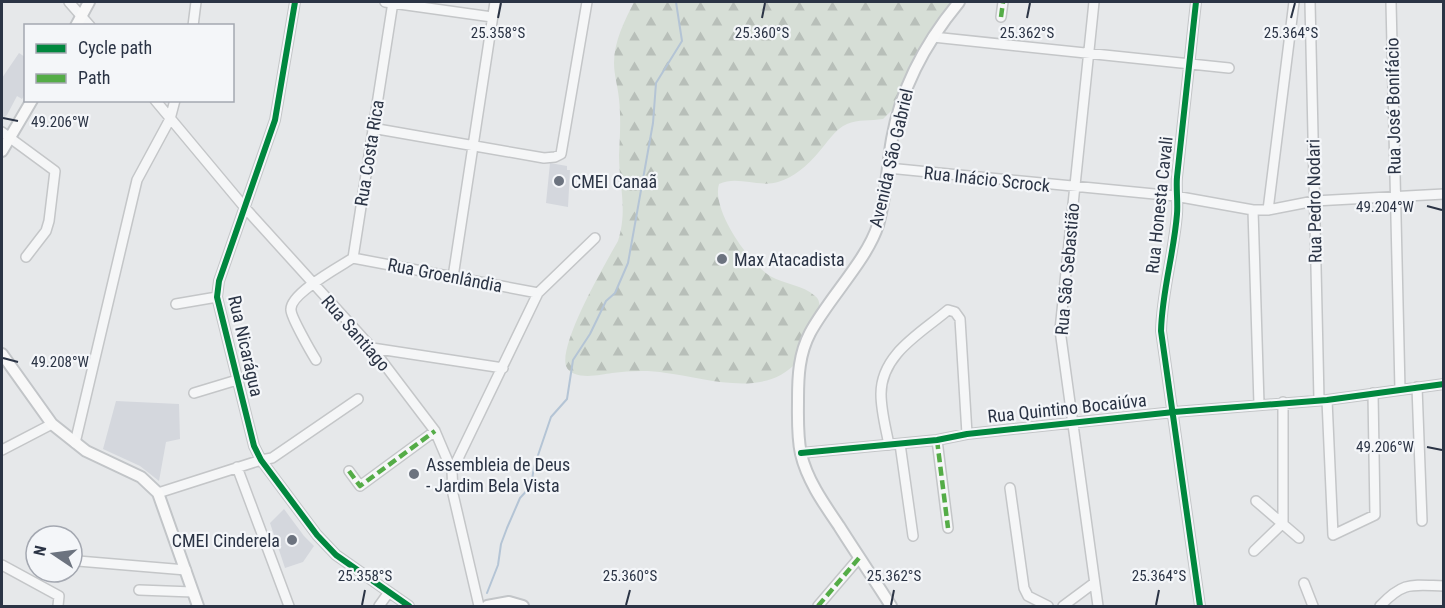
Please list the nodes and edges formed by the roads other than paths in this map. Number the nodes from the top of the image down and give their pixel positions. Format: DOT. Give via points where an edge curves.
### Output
graph roads {
  1 [pos="69,2"];
  2 [pos="89,2"];
  3 [pos="196,2"];
  4 [pos="295,2"];
  5 [pos="390,2"];
  6 [pos="495,2"];
  7 [pos="587,2"];
  8 [pos="959,2"];
  9 [pos="1004,2"];
  10 [pos="1094,2"];
  11 [pos="1196,2"];
  12 [pos="1294,2"];
  13 [pos="1310,2"];
  14 [pos="1391,2"];
  15 [pos="492,17"];
  16 [pos="1001,17"];
  17 [pos="79,21"];
  18 [pos="193,24"];
  19 [pos="933,37"];
  20 [pos="1088,53"];
  21 [pos="1190,65"];
  22 [pos="1229,68"];
  23 [pos="30,102"];
  24 [pos="157,102"];
  25 [pos="174,102"];
  26 [pos="170,119"];
  27 [pos="372,128"];
  28 [pos="5,135"];
  29 [pos="473,144"];
  30 [pos="2,151"];
  31 [pos="888,168"];
  32 [pos="1074,188"];
  33 [pos="1443,194"];
  34 [pos="1175,196"];
  35 [pos="1395,197"];
  36 [pos="1314,201"];
  37 [pos="246,209"];
  38 [pos="1253,210"];
  39 [pos="1268,210"];
  40 [pos="595,238"];
  41 [pos="26,257"];
  42 [pos="352,258"];
  43 [pos="453,277"];
  44 [pos="313,284"];
  45 [pos="538,293"];
  46 [pos="217,297"];
  47 [pos="176,304"];
  48 [pos="372,348"];
  49 [pos="2,354"];
  50 [pos="316,360"];
  51 [pos="502,368"];
  52 [pos="237,380"];
  53 [pos="1443,384"];
  54 [pos="1417,387"];
  55 [pos="1400,390"];
  56 [pos="194,393"];
  57 [pos="1373,393"];
  58 [pos="358,399"];
  59 [pos="1323,400"];
  60 [pos="1283,402"];
  61 [pos="1259,404"];
  62 [pos="1174,412"];
  63 [pos="1072,423"];
  64 [pos="52,424"];
  65 [pos="435,431"];
  66 [pos="967,434"];
  67 [pos="937,440"];
  68 [pos="75,443"];
  69 [pos="900,444"];
  70 [pos="889,445"];
  71 [pos="2,450"];
  72 [pos="801,453"];
  73 [pos="261,460"];
  74 [pos="237,468"];
  75 [pos="349,471"];
  76 [pos="452,471"];
  77 [pos="1010,488"];
  78 [pos="158,493"];
  79 [pos="1256,501"];
  80 [pos="1422,521"];
  81 [pos="1283,523"];
  82 [pos="948,528"];
  83 [pos="913,536"];
  84 [pos="1299,538"];
  85 [pos="1254,551"];
  86 [pos="860,558"];
  87 [pos="84,562"];
  88 [pos="2,565"];
  89 [pos="186,570"];
  90 [pos="1304,583"];
  91 [pos="1094,584"];
  92 [pos="1443,586"];
  93 [pos="139,590"];
  94 [pos="193,592"];
  95 [pos="388,592"];
  96 [pos="58,606"];
  97 [pos="198,606"];
  98 [pos="289,606"];
  99 [pos="379,606"];
  100 [pos="409,606"];
  101 [pos="479,606"];
  102 [pos="487,606"];
  103 [pos="523,606"];
  104 [pos="818,606"];
  105 [pos="891,606"];
  106 [pos="1048,606"];
  107 [pos="1063,606"];
  108 [pos="1098,606"];
  109 [pos="1200,606"];
  110 [pos="1312,606"];
  111 [pos="1380,606"];
  1 -- 17 [label="street"];
  2 -- 17 [label="main road"];
  3 -- 18 [label="street"];
  4 -- 37 [label="street, Rua Nicarágua" via="275,120"];
  5 -- 15 [label="street"];
  5 -- 27 [label="street, Rua Costa Rica"];
  6 -- 15 [label="street"];
  7 -- 29 [label="street" via="561,154 544,158"];
  8 -- 19 [label="main road, Avenida São Gabriel"];
  9 -- 16 [label="street"];
  10 -- 20 [label="street, Rua São Sebastião"];
  11 -- 21 [label="street, Rua Honesta Cavali"];
  12 -- 39 [label="street"];
  13 -- 36 [label="street, Rua Pedro Nodari"];
  14 -- 35 [label="street, Rua José Bonifácio"];
  15 -- 29 [label="street"];
  19 -- 20 [label="street"];
  19 -- 31 [label="main road, Avenida São Gabriel" via="911,76"];
  20 -- 21 [label="street"];
  20 -- 32 [label="street, Rua São Sebastião"];
  21 -- 22 [label="street"];
  21 -- 34 [label="street, Rua Honesta Cavali"];
  23 -- 28 [label="main road"];
  24 -- 26 [label="street, Rua Santiago"];
  25 -- 26 [label="street"];
  26 -- 37 [label="street, Rua Santiago"];
  26 -- 68 [label="street" via="137,180"];
  27 -- 29 [label="street"];
  27 -- 42 [label="street, Rua Costa Rica"];
  28 -- 30 [label="main road"];
  28 -- 41 [label="street" via="55,171 50,221"];
  29 -- 43 [label="street"];
  31 -- 32 [label="street, Rua Inácio Scrock"];
  31 -- 72 [label="main road, Avenida São Gabriel" via="877,227 804,346 798,390"];
  32 -- 34 [label="street, Rua Inácio Scrock"];
  32 -- 63 [label="street, Rua São Sebastião" via="1060,330"];
  33 -- 35 [label="street, Rua Inácio Scrock"];
  34 -- 38 [label="street, Rua Inácio Scrock"];
  34 -- 62 [label="street, Rua Honesta Cavali" via="1177,213 1161,331"];
  35 -- 36 [label="street, Rua Inácio Scrock"];
  35 -- 55 [label="street, Rua José Bonifácio"];
  36 -- 39 [label="street, Rua Inácio Scrock"];
  36 -- 59 [label="street, Rua Pedro Nodari"];
  37 -- 44 [label="street, Rua Santiago"];
  37 -- 46 [label="street, Rua Nicarágua"];
  38 -- 39 [label="street, Rua Inácio Scrock"];
  38 -- 61 [label="street"];
  40 -- 45 [label="street"];
  42 -- 43 [label="street, Rua Groenlândia"];
  42 -- 44 [label="street"];
  43 -- 45 [label="street, Rua Groenlândia"];
  44 -- 48 [label="street, Rua Santiago"];
  44 -- 50 [label="street" via="293,300 291,310"];
  45 -- 51 [label="street"];
  46 -- 47 [label="street"];
  46 -- 52 [label="street, Rua Nicarágua"];
  48 -- 51 [label="street"];
  48 -- 65 [label="street, Rua Santiago"];
  49 -- 64 [label="main road"];
  51 -- 76 [label="street"];
  52 -- 56 [label="street"];
  52 -- 73 [label="street, Rua Nicarágua"];
  53 -- 54 [label="street, Rua Quintino Bocaiúva"];
  54 -- 55 [label="street, Rua Quintino Bocaiúva"];
  54 -- 80 [label="street"];
  55 -- 57 [label="street, Rua Quintino Bocaiúva"];
  57 -- 59 [label="street, Rua Quintino Bocaiúva"];
  57 -- 59 [label="street, Rua Pedro Nodari" via="1375,515 1333,535"];
  58 -- 73 [label="street" via="272,458"];
  59 -- 60 [label="street, Rua Quintino Bocaiúva"];
  60 -- 61 [label="street, Rua Quintino Bocaiúva"];
  60 -- 81 [label="street"];
  61 -- 62 [label="street, Rua Quintino Bocaiúva"];
  62 -- 63 [label="street, Rua Quintino Bocaiúva"];
  62 -- 109 [label="street, Rua Honesta Cavali"];
  63 -- 66 [label="street, Rua Quintino Bocaiúva"];
  63 -- 91 [label="street, Rua São Sebastião"];
  64 -- 68 [label="main road"];
  64 -- 71 [label="street"];
  65 -- 75 [label="street" via="360,486"];
  65 -- 76 [label="street, Rua Santiago"];
  66 -- 67 [label="street, Rua Quintino Bocaiúva"];
  66 -- 70 [label="street" via="960,319 956,312 948,310 896,353 884,371 881,394"];
  67 -- 69 [label="street, Rua Quintino Bocaiúva"];
  67 -- 82 [label="street"];
  68 -- 78 [label="main road" via="141,477"];
  69 -- 70 [label="street, Rua Quintino Bocaiúva"];
  69 -- 83 [label="street"];
  70 -- 72 [label="street, Rua Quintino Bocaiúva"];
  72 -- 86 [label="main road, Avenida São Gabriel" via="816,490"];
  73 -- 74 [label="street"];
  73 -- 95 [label="street, Rua Nicarágua" via="336,555"];
  74 -- 78 [label="street"];
  74 -- 98 [label="street"];
  76 -- 101 [label="street, Rua Santiago" via="453,494"];
  77 -- 106 [label="street" via="1024,588 1028,596"];
  78 -- 89 [label="main road"];
  79 -- 81 [label="street"];
  81 -- 84 [label="street"];
  81 -- 85 [label="street"];
  86 -- 104 [label="street"];
  86 -- 105 [label="main road, Avenida São Gabriel"];
  87 -- 89 [label="street"];
  88 -- 96 [label="street" via="58,596"];
  89 -- 94 [label="main road"];
  90 -- 110 [label="street"];
  91 -- 107 [label="street"];
  91 -- 108 [label="street, Rua São Sebastião"];
  92 -- 111 [label="street" via="1401,587"];
  93 -- 94 [label="street"];
  94 -- 97 [label="main road"];
  95 -- 99 [label="street"];
  95 -- 100 [label="street, Rua Nicarágua"];
  102 -- 103 [label="main road" via="509,602"];
}
